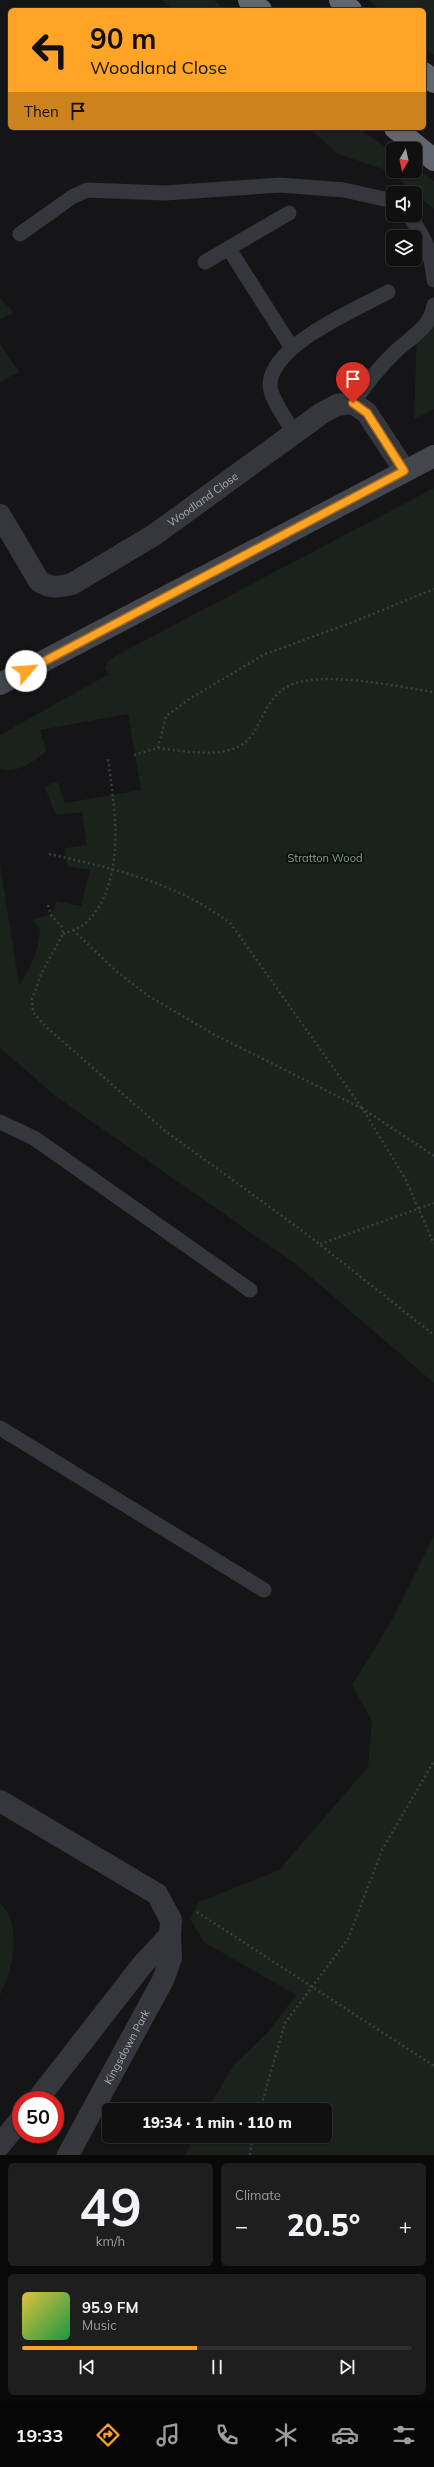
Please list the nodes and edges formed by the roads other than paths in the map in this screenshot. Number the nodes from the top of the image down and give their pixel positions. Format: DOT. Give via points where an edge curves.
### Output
graph roads {
  1 [pos="249,0"];
  2 [pos="340,0"];
  3 [pos="259,8"];
  4 [pos="349,8"];
  5 [pos="426,75"];
  6 [pos="434,82"];
  7 [pos="397,130"];
  8 [pos="434,160"];
  9 [pos="386,199"];
  10 [pos="289,213"];
  11 [pos="413,222"];
  12 [pos="20,234"];
  13 [pos="229,249"];
  14 [pos="205,262"];
  15 [pos="434,280"];
  16 [pos="388,292"];
  17 [pos="434,305"];
  18 [pos="292,348"];
  19 [pos="353,403"];
  20 [pos="294,433"];
  21 [pos="433,456"];
  22 [pos="404,471"];
  23 [pos="0,515"];
  24 [pos="0,684"];
  25 [pos="0,1122"];
  26 [pos="250,1290"];
  27 [pos="0,1428"];
  28 [pos="264,1590"];
  29 [pos="0,1801"];
  30 [pos="170,1935"];
  31 [pos="44,2091"];
  32 [pos="12,2130"];
  33 [pos="0,2144"];
  34 [pos="68,2155"];
  1 -- 3 [label="highway"];
  2 -- 4 [label="highway"];
  5 -- 6 [label="highway"];
  7 -- 8 [label="highway"];
  9 -- 12 [label="lane" via="344,190 280,185 165,193 87,190 72,197"];
  10 -- 13 [label="lane"];
  11 -- 15 [label="lane" via="432,256"];
  13 -- 14 [label="lane"];
  13 -- 18 [label="lane"];
  16 -- 18 [label="lane" via="312,334"];
  17 -- 19 [label="lane" via="433,314 426,325 372,376"];
  18 -- 20 [label="lane" via="274,367 269,385"];
  19 -- 20 [label="street, Woodland Close" via="337,405"];
  19 -- 22 [label="street" via="367,413"];
  20 -- 23 [label="street, Woodland Close" via="154,535 72,584 57,588 48,587 39,581"];
  21 -- 22 [label="main road"];
  22 -- 24 [label="main road"];
  25 -- 26 [label="lane" via="34,1138"];
  27 -- 28 [label="lane"];
  29 -- 30 [label="street, Kingsdown Park" via="157,1894 171,1920"];
  30 -- 31 [label="street" via="143,1964"];
  30 -- 34 [label="street, Kingsdown Park" via="171,1958 163,1980"];
  32 -- 33 [label="street"];
}
